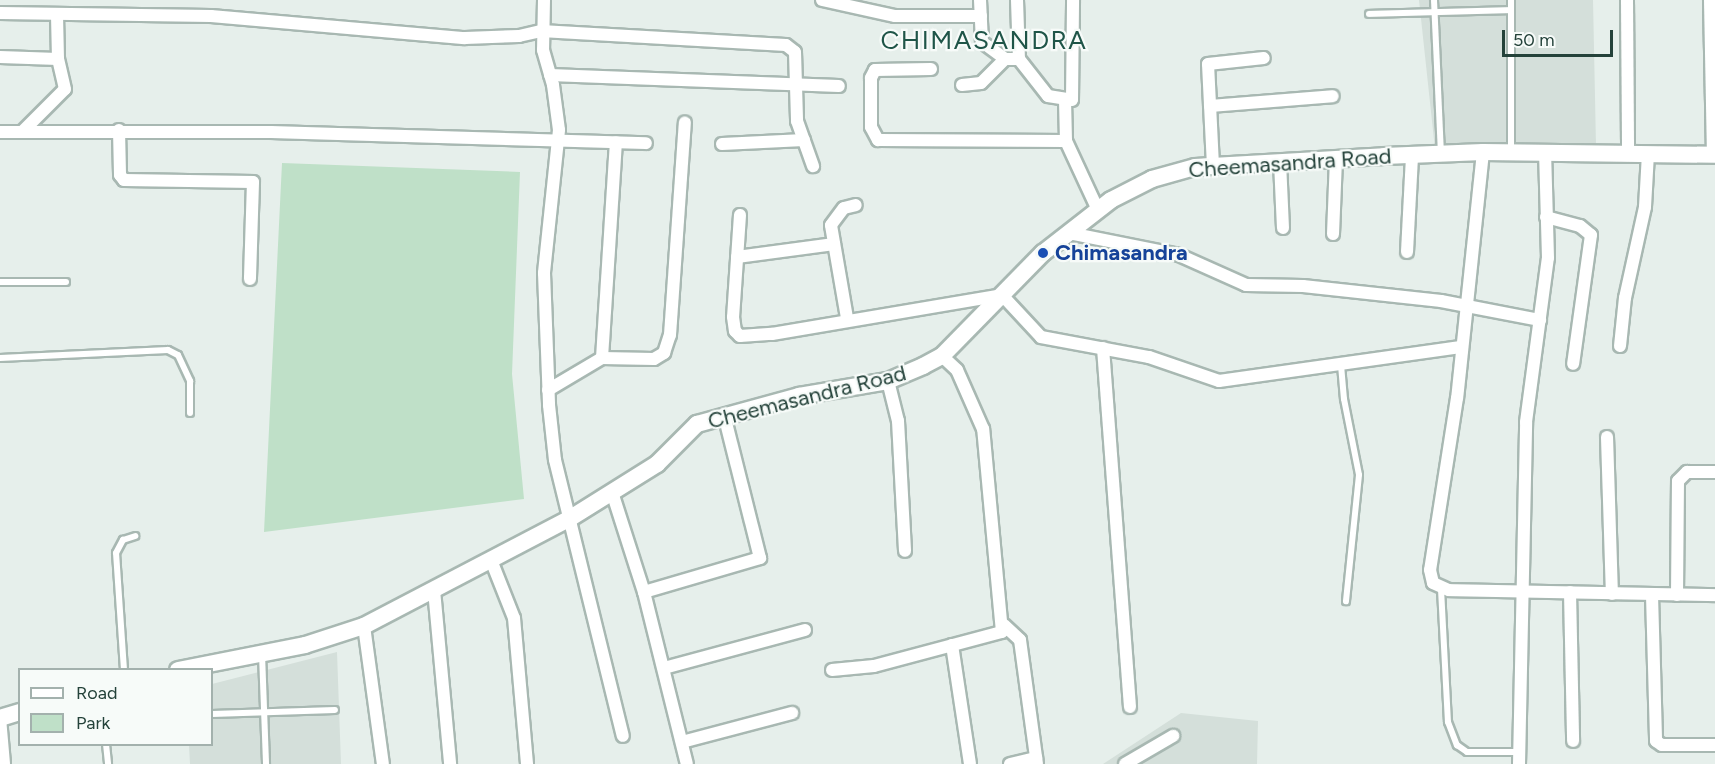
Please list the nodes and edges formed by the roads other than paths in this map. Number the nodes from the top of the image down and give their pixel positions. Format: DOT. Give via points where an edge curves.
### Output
graph roads {
  1 [pos="544,0"];
  2 [pos="822,0"];
  3 [pos="980,0"];
  4 [pos="1017,0"];
  5 [pos="1073,0"];
  6 [pos="1434,0"];
  7 [pos="1511,0"];
  8 [pos="1627,0"];
  9 [pos="1710,0"];
  10 [pos="1511,10"];
  11 [pos="1434,12"];
  12 [pos="0,13"];
  13 [pos="1369,14"];
  14 [pos="57,15"];
  15 [pos="981,16"];
  16 [pos="542,31"];
  17 [pos="0,57"];
  18 [pos="1264,58"];
  19 [pos="58,59"];
  20 [pos="1005,59"];
  21 [pos="1019,59"];
  22 [pos="931,69"];
  23 [pos="550,75"];
  24 [pos="796,85"];
  25 [pos="962,85"];
  26 [pos="839,86"];
  27 [pos="1333,96"];
  28 [pos="1065,100"];
  29 [pos="1210,106"];
  30 [pos="685,123"];
  31 [pos="119,130"];
  32 [pos="23,131"];
  33 [pos="0,132"];
  34 [pos="558,138"];
  35 [pos="804,140"];
  36 [pos="1066,141"];
  37 [pos="616,142"];
  38 [pos="646,143"];
  39 [pos="722,144"];
  40 [pos="1483,152"];
  41 [pos="1511,152"];
  42 [pos="1545,153"];
  43 [pos="1441,154"];
  44 [pos="1629,154"];
  45 [pos="1648,154"];
  46 [pos="1412,155"];
  47 [pos="1714,155"];
  48 [pos="1336,159"];
  49 [pos="1280,162"];
  50 [pos="813,166"];
  51 [pos="1213,166"];
  52 [pos="856,205"];
  53 [pos="1098,210"];
  54 [pos="740,215"];
  55 [pos="1546,217"];
  56 [pos="1283,228"];
  57 [pos="1069,233"];
  58 [pos="1333,234"];
  59 [pos="834,244"];
  60 [pos="1407,252"];
  61 [pos="737,257"];
  62 [pos="250,279"];
  63 [pos="0,282"];
  64 [pos="66,282"];
  65 [pos="1002,295"];
  66 [pos="1465,305"];
  67 [pos="848,318"];
  68 [pos="1540,320"];
  69 [pos="1620,346"];
  70 [pos="1461,347"];
  71 [pos="1103,348"];
  72 [pos="942,356"];
  73 [pos="0,358"];
  74 [pos="602,358"];
  75 [pos="1341,364"];
  76 [pos="1573,364"];
  77 [pos="888,381"];
  78 [pos="548,390"];
  79 [pos="190,413"];
  80 [pos="724,415"];
  81 [pos="1607,437"];
  82 [pos="1715,472"];
  83 [pos="612,492"];
  84 [pos="569,519"];
  85 [pos="135,537"];
  86 [pos="905,551"];
  87 [pos="491,560"];
  88 [pos="1441,589"];
  89 [pos="434,590"];
  90 [pos="1521,591"];
  91 [pos="644,592"];
  92 [pos="1570,592"];
  93 [pos="1612,594"];
  94 [pos="1652,595"];
  95 [pos="1677,595"];
  96 [pos="1715,595"];
  97 [pos="1346,601"];
  98 [pos="1004,625"];
  99 [pos="364,626"];
  100 [pos="805,630"];
  101 [pos="952,645"];
  102 [pos="262,654"];
  103 [pos="124,668"];
  104 [pos="184,668"];
  105 [pos="664,668"];
  106 [pos="832,670"];
  107 [pos="1130,707"];
  108 [pos="335,710"];
  109 [pos="264,711"];
  110 [pos="792,712"];
  111 [pos="18,713"];
  112 [pos="213,714"];
  113 [pos="0,718"];
  114 [pos="623,736"];
  115 [pos="1173,736"];
  116 [pos="1573,741"];
  117 [pos="682,742"];
  118 [pos="1715,745"];
  119 [pos="106,746"];
  120 [pos="1519,758"];
  121 [pos="1037,761"];
  122 [pos="4,764"];
  123 [pos="108,764"];
  124 [pos="266,764"];
  125 [pos="383,764"];
  126 [pos="450,764"];
  127 [pos="527,764"];
  128 [pos="687,764"];
  129 [pos="970,764"];
  130 [pos="1010,764"];
  131 [pos="1125,764"];
  1 -- 16 [label="street"];
  2 -- 15 [label="street" via="895,16"];
  3 -- 15 [label="street"];
  4 -- 21 [label="street"];
  5 -- 28 [label="street" via="1072,100"];
  6 -- 11 [label="lane"];
  7 -- 10 [label="lane"];
  8 -- 44 [label="street"];
  9 -- 47 [label="street"];
  10 -- 11 [label="lane"];
  10 -- 41 [label="lane"];
  11 -- 13 [label="lane"];
  11 -- 43 [label="lane"];
  12 -- 14 [label="street"];
  14 -- 16 [label="street" via="211,16 465,38"];
  14 -- 19 [label="street"];
  15 -- 20 [label="street" via="982,42"];
  16 -- 23 [label="street"];
  16 -- 24 [label="street" via="786,45 795,52"];
  17 -- 19 [label="street"];
  18 -- 29 [label="street" via="1208,64"];
  19 -- 32 [label="street" via="65,89"];
  20 -- 21 [label="street"];
  20 -- 25 [label="street" via="981,83"];
  21 -- 28 [label="street" via="1048,96"];
  22 -- 36 [label="street" via="875,70 871,78 871,127 878,140"];
  23 -- 24 [label="street"];
  23 -- 34 [label="street" via="558,114"];
  24 -- 26 [label="street"];
  24 -- 35 [label="street" via="797,121"];
  27 -- 29 [label="street"];
  28 -- 36 [label="street"];
  29 -- 51 [label="street"];
  30 -- 74 [label="street" via="670,335 664,353 654,359"];
  31 -- 32 [label="street"];
  31 -- 34 [label="street"];
  31 -- 62 [label="street" via="120,175 124,180 254,182"];
  32 -- 33 [label="street"];
  34 -- 37 [label="street"];
  34 -- 78 [label="street" via="544,273"];
  35 -- 39 [label="street"];
  35 -- 50 [label="street"];
  36 -- 53 [label="street"];
  37 -- 38 [label="street"];
  37 -- 74 [label="street"];
  40 -- 41 [label="street, Cheemasandra Road"];
  40 -- 43 [label="street, Cheemasandra Road"];
  40 -- 66 [label="street"];
  41 -- 42 [label="street, Cheemasandra Road"];
  42 -- 44 [label="street, Cheemasandra Road"];
  42 -- 55 [label="street"];
  43 -- 46 [label="street, Cheemasandra Road"];
  44 -- 45 [label="street, Cheemasandra Road"];
  45 -- 47 [label="street, Cheemasandra Road"];
  45 -- 69 [label="street" via="1645,207 1625,298"];
  46 -- 48 [label="street, Cheemasandra Road"];
  46 -- 60 [label="street"];
  48 -- 49 [label="street, Cheemasandra Road"];
  48 -- 58 [label="street"];
  49 -- 51 [label="street, Cheemasandra Road"];
  49 -- 56 [label="street"];
  51 -- 53 [label="street, Cheemasandra Road" via="1152,179"];
  52 -- 59 [label="street" via="844,208 834,218"];
  53 -- 57 [label="street, Cheemasandra Road"];
  54 -- 61 [label="street"];
  55 -- 68 [label="street" via="1548,258"];
  55 -- 76 [label="street" via="1580,226 1591,236"];
  57 -- 65 [label="street, Cheemasandra Road"];
  57 -- 66 [label="street" via="1179,255 1246,285 1303,286"];
  59 -- 61 [label="street"];
  59 -- 67 [label="street"];
  61 -- 67 [label="street" via="733,317 740,336 772,334"];
  63 -- 64 [label="lane"];
  65 -- 67 [label="street"];
  65 -- 71 [label="street" via="1041,337"];
  65 -- 72 [label="street, Cheemasandra Road"];
  66 -- 68 [label="street"];
  66 -- 70 [label="street"];
  68 -- 90 [label="street" via="1526,422"];
  70 -- 75 [label="street"];
  70 -- 88 [label="street" via="1430,570 1433,583"];
  71 -- 75 [label="street" via="1158,360 1219,381"];
  71 -- 107 [label="street"];
  72 -- 77 [label="street, Cheemasandra Road"];
  72 -- 98 [label="street" via="957,370 983,429"];
  73 -- 79 [label="lane" via="168,350 178,355 190,381"];
  74 -- 78 [label="street"];
  75 -- 97 [label="lane" via="1359,491"];
  77 -- 80 [label="street, Cheemasandra Road" via="800,396"];
  77 -- 86 [label="street" via="898,421"];
  78 -- 84 [label="street" via="555,460"];
  80 -- 83 [label="street, Cheemasandra Road" via="697,424 657,464"];
  80 -- 91 [label="street" via="760,558"];
  81 -- 93 [label="street"];
  82 -- 95 [label="street" via="1687,472 1678,481"];
  83 -- 84 [label="street, Cheemasandra Road"];
  83 -- 91 [label="street"];
  84 -- 87 [label="street, Cheemasandra Road"];
  84 -- 114 [label="street"];
  85 -- 103 [label="lane" via="123,540 116,553"];
  87 -- 89 [label="street, Cheemasandra Road"];
  87 -- 127 [label="street" via="514,618"];
  88 -- 90 [label="street"];
  88 -- 120 [label="lane" via="1448,722 1457,745 1467,752"];
  89 -- 99 [label="street, Cheemasandra Road"];
  89 -- 126 [label="street"];
  90 -- 92 [label="street"];
  90 -- 120 [label="street"];
  91 -- 105 [label="street"];
  92 -- 93 [label="street"];
  92 -- 116 [label="street"];
  93 -- 94 [label="street"];
  94 -- 95 [label="street"];
  94 -- 118 [label="street" via="1656,741 1662,745"];
  95 -- 96 [label="street"];
  98 -- 101 [label="street" via="1002,632"];
  98 -- 121 [label="street" via="1020,640"];
  99 -- 102 [label="street, Cheemasandra Road" via="322,641"];
  99 -- 125 [label="street"];
  100 -- 105 [label="street"];
  101 -- 106 [label="street" via="874,666"];
  101 -- 129 [label="street"];
  102 -- 104 [label="street, Cheemasandra Road"];
  102 -- 109 [label="lane"];
  105 -- 117 [label="street"];
  108 -- 109 [label="lane"];
  109 -- 112 [label="lane"];
  109 -- 124 [label="lane"];
  110 -- 117 [label="street"];
  111 -- 113 [label="street"];
  113 -- 122 [label="street"];
  115 -- 131 [label="street"];
  117 -- 128 [label="street"];
  119 -- 123 [label="lane"];
  121 -- 130 [label="street"];
}
